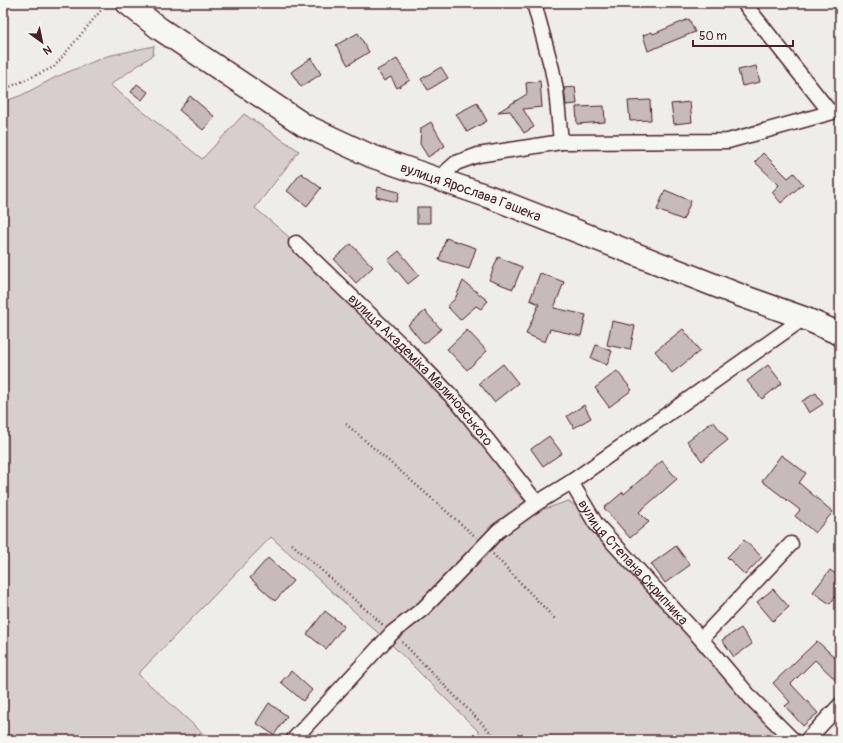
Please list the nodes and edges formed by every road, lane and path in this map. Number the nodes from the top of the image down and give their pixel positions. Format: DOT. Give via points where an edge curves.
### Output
graph roads {
  1 [pos="107,3"];
  2 [pos="127,3"];
  3 [pos="534,3"];
  4 [pos="744,3"];
  5 [pos="3,90"];
  6 [pos="835,111"];
  7 [pos="561,142"];
  8 [pos="444,181"];
  9 [pos="296,243"];
  10 [pos="804,318"];
  11 [pos="840,334"];
  12 [pos="346,424"];
  13 [pos="571,482"];
  14 [pos="537,503"];
  15 [pos="292,544"];
  16 [pos="791,544"];
  17 [pos="484,545"];
  18 [pos="555,619"];
  19 [pos="392,633"];
  20 [pos="701,639"];
  21 [pos="840,705"];
  22 [pos="293,740"];
  23 [pos="498,740"];
  24 [pos="793,740"];
  25 [pos="807,740"];
  1 -- 5 [label="path" via="54,67"];
  2 -- 8 [label="main road, вулиця Ярослава Гашека" via="160,29 304,125 371,156"];
  3 -- 7 [label="street" via="552,69"];
  4 -- 6 [label="street"];
  6 -- 7 [label="street" via="728,141"];
  7 -- 8 [label="street" via="478,156 456,163 447,171"];
  8 -- 10 [label="main road, вулиця Ярослава Гашека"];
  9 -- 14 [label="street, вулиця Академіка Малиновського" via="459,404"];
  10 -- 11 [label="main road, вулиця Ярослава Гашека"];
  10 -- 13 [label="street"];
  12 -- 17 [label="path"];
  13 -- 14 [label="street"];
  13 -- 20 [label="street, вулиця Степана Скрипника" via="596,524"];
  14 -- 17 [label="street" via="498,530"];
  15 -- 19 [label="path"];
  16 -- 20 [label="street, вулиця Степана Скрипника"];
  17 -- 18 [label="path"];
  17 -- 19 [label="street" via="424,608"];
  19 -- 22 [label="street"];
  19 -- 23 [label="path"];
  20 -- 24 [label="street, вулиця Степана Скрипника" via="751,698"];
  21 -- 25 [label="street"];
}
